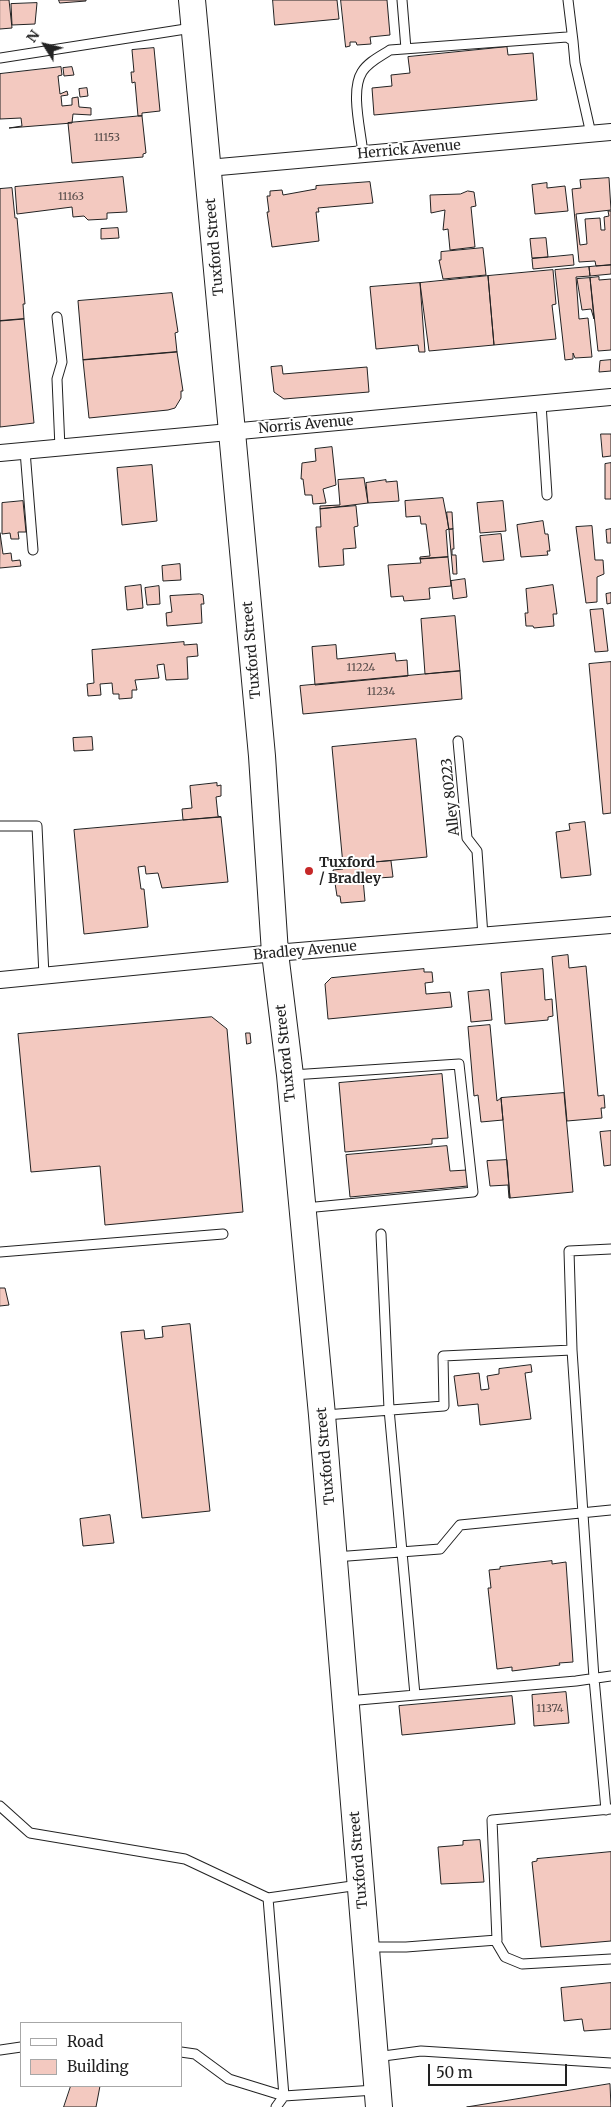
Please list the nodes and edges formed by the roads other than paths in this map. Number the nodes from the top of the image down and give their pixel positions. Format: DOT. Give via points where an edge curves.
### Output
graph roads {
  1 [pos="192,0"];
  2 [pos="402,0"];
  3 [pos="568,0"];
  4 [pos="194,27"];
  5 [pos="573,41"];
  6 [pos="406,49"];
  7 [pos="0,58"];
  8 [pos="611,132"];
  9 [pos="591,134"];
  10 [pos="363,154"];
  11 [pos="208,168"];
  12 [pos="57,316"];
  13 [pos="611,397"];
  14 [pos="541,404"];
  15 [pos="231,432"];
  16 [pos="60,448"];
  17 [pos="25,451"];
  18 [pos="0,453"];
  19 [pos="547,494"];
  20 [pos="33,550"];
  21 [pos="458,741"];
  22 [pos="0,826"];
  23 [pos="611,925"];
  24 [pos="482,936"];
  25 [pos="275,953"];
  26 [pos="44,976"];
  27 [pos="0,980"];
  28 [pos="290,1075"];
  29 [pos="302,1209"];
  30 [pos="223,1234"];
  31 [pos="381,1234"];
  32 [pos="611,1249"];
  33 [pos="0,1252"];
  34 [pos="572,1350"];
  35 [pos="389,1409"];
  36 [pos="322,1415"];
  37 [pos="611,1510"];
  38 [pos="583,1514"];
  39 [pos="400,1552"];
  40 [pos="335,1557"];
  41 [pos="611,1676"];
  42 [pos="594,1678"];
  43 [pos="415,1695"];
  44 [pos="346,1701"];
  45 [pos="0,1806"];
  46 [pos="609,1810"];
  47 [pos="361,1884"];
  48 [pos="268,1898"];
  49 [pos="495,1940"];
  50 [pos="367,1947"];
  51 [pos="611,1959"];
  52 [pos="20,2047"];
  53 [pos="0,2050"];
  54 [pos="182,2052"];
  55 [pos="374,2057"];
  56 [pos="611,2063"];
  57 [pos="284,2096"];
  58 [pos="378,2099"];
  59 [pos="276,2107"];
  1 -- 4 [label="main road, Tuxford Street"];
  2 -- 6 [label="lane"];
  3 -- 5 [label="lane"];
  4 -- 7 [label="lane"];
  4 -- 11 [label="main road, Tuxford Street"];
  5 -- 6 [label="lane" via="567,37"];
  5 -- 9 [label="lane"];
  6 -- 10 [label="lane" via="390,50 362,72 356,88"];
  8 -- 9 [label="street, Herrick Avenue"];
  9 -- 10 [label="street, Herrick Avenue"];
  10 -- 11 [label="street, Herrick Avenue"];
  11 -- 15 [label="main road, Tuxford Street"];
  12 -- 16 [label="lane" via="62,362 57,379"];
  13 -- 14 [label="street, Norris Avenue"];
  14 -- 15 [label="street, Norris Avenue"];
  14 -- 19 [label="lane"];
  15 -- 16 [label="street, Norris Avenue"];
  15 -- 25 [label="main road, Tuxford Street" via="268,826"];
  16 -- 17 [label="street, Norris Avenue"];
  17 -- 18 [label="street, Norris Avenue"];
  17 -- 20 [label="lane"];
  21 -- 24 [label="lane, Alley 80223" via="467,838 477,851"];
  22 -- 26 [label="lane" via="37,826"];
  23 -- 24 [label="street, Bradley Avenue"];
  24 -- 25 [label="street, Bradley Avenue"];
  25 -- 26 [label="street, Bradley Avenue"];
  25 -- 28 [label="main road, Tuxford Street"];
  26 -- 27 [label="street, Bradley Avenue"];
  28 -- 29 [label="main road, Tuxford Street"];
  28 -- 29 [label="lane" via="459,1064 473,1192"];
  29 -- 36 [label="main road, Tuxford Street"];
  30 -- 33 [label="lane"];
  31 -- 35 [label="lane"];
  32 -- 34 [label="lane" via="569,1251"];
  34 -- 35 [label="lane" via="443,1356 444,1406"];
  34 -- 38 [label="lane"];
  35 -- 36 [label="lane"];
  35 -- 39 [label="lane"];
  36 -- 40 [label="main road, Tuxford Street"];
  37 -- 38 [label="lane"];
  38 -- 39 [label="lane" via="460,1525 440,1549"];
  38 -- 42 [label="lane"];
  39 -- 40 [label="lane"];
  39 -- 43 [label="lane"];
  40 -- 44 [label="main road, Tuxford Street"];
  41 -- 42 [label="lane"];
  42 -- 43 [label="lane"];
  42 -- 46 [label="lane"];
  43 -- 44 [label="lane"];
  44 -- 47 [label="main road, Tuxford Street"];
  45 -- 48 [label="lane" via="30,1834 185,1859"];
  46 -- 49 [label="lane" via="492,1820"];
  47 -- 48 [label="lane"];
  47 -- 50 [label="main road, Tuxford Street"];
  48 -- 57 [label="lane"];
  49 -- 50 [label="lane"];
  49 -- 51 [label="lane" via="505,1957 522,1964"];
  50 -- 55 [label="main road, Tuxford Street"];
  52 -- 53 [label="lane"];
  54 -- 57 [label="lane" via="195,2054 229,2079"];
  55 -- 56 [label="lane" via="421,2051"];
  55 -- 58 [label="main road, Tuxford Street"];
  57 -- 58 [label="lane"];
  57 -- 59 [label="lane"];
}
